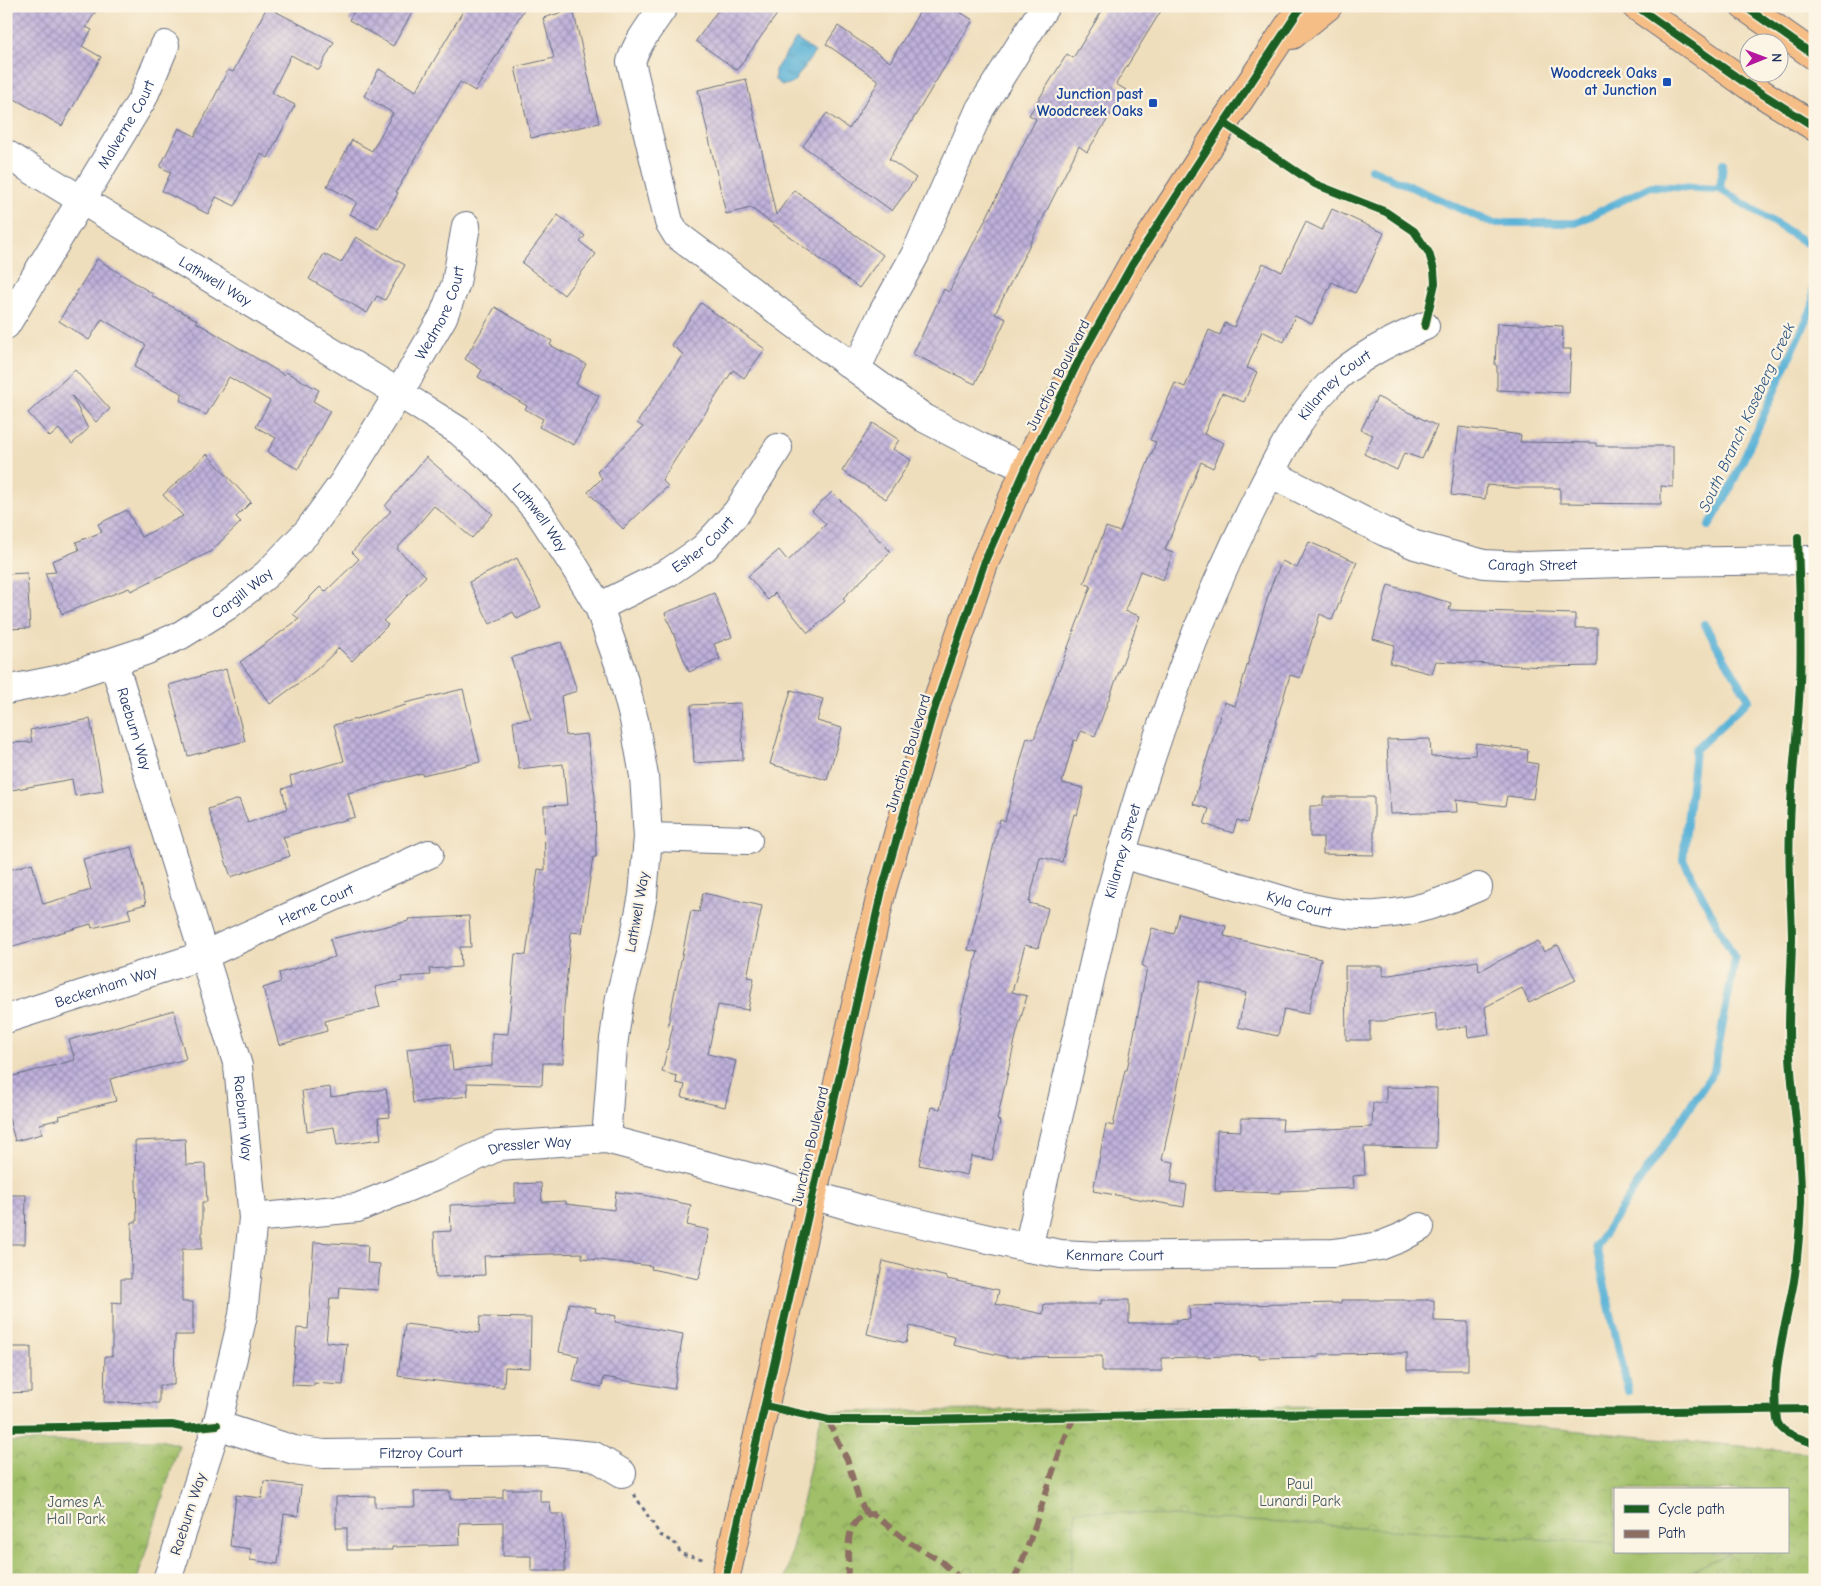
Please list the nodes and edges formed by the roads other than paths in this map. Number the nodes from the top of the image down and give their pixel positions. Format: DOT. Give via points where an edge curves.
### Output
graph roads {
  1 [pos="1045,6"];
  2 [pos="1284,6"];
  3 [pos="1302,6"];
  4 [pos="1328,6"];
  5 [pos="1636,6"];
  6 [pos="1744,6"];
  7 [pos="657,9"];
  8 [pos="165,45"];
  9 [pos="1271,52"];
  10 [pos="1815,56"];
  11 [pos="1815,127"];
  12 [pos="6,154"];
  13 [pos="82,200"];
  14 [pos="466,226"];
  15 [pos="6,325"];
  16 [pos="1425,326"];
  17 [pos="856,368"];
  18 [pos="399,393"];
  19 [pos="778,448"];
  20 [pos="1026,468"];
  21 [pos="1270,473"];
  22 [pos="1815,560"];
  23 [pos="598,607"];
  24 [pos="114,663"];
  25 [pos="6,690"];
  26 [pos="648,837"];
  27 [pos="748,840"];
  28 [pos="429,854"];
  29 [pos="1121,854"];
  30 [pos="1478,887"];
  31 [pos="204,955"];
  32 [pos="6,1019"];
  33 [pos="606,1139"];
  34 [pos="813,1195"];
  35 [pos="253,1218"];
  36 [pos="1420,1227"];
  37 [pos="1028,1248"];
  38 [pos="217,1425"];
  39 [pos="622,1473"];
  40 [pos="727,1572"];
  41 [pos="167,1580"];
  1 -- 17 [label="street" via="980,109 915,255"];
  2 -- 9 [label="main road"];
  3 -- 9 [label="main road, Junction Boulevard"];
  4 -- 9 [label="main road"];
  5 -- 11 [label="main road" via="1748,85"];
  6 -- 10 [label="main road"];
  7 -- 17 [label="street" via="631,62 669,222 677,235"];
  8 -- 13 [label="street, Malverne Court" via="143,98"];
  9 -- 20 [label="main road, Junction Boulevard" via="1132,265 1078,362"];
  12 -- 13 [label="street, Lathwell Way"];
  13 -- 15 [label="street, Malverne Court"];
  13 -- 18 [label="street, Lathwell Way"];
  14 -- 18 [label="street, Wedmore Court" via="456,283 443,317"];
  16 -- 21 [label="street, Killarney Court" via="1371,353 1329,385 1292,433"];
  17 -- 20 [label="street" via="924,418"];
  18 -- 23 [label="street, Lathwell Way" via="459,431 500,467 540,514"];
  18 -- 24 [label="street, Cargill Way" via="343,483 308,531 267,574 227,606 181,635"];
  19 -- 23 [label="street, Esher Court" via="737,512 704,548 669,572"];
  20 -- 34 [label="main road, Junction Boulevard" via="985,561 930,725 882,890"];
  21 -- 22 [label="street, Caragh Street" via="1415,545 1484,564"];
  21 -- 29 [label="street, Killarney Street" via="1222,572 1195,639 1154,747"];
  23 -- 26 [label="street, Lathwell Way" via="621,670 634,720 644,776"];
  24 -- 25 [label="street, Cargill Way" via="61,679"];
  24 -- 31 [label="street, Raeburn Way"];
  26 -- 27 [label="street"];
  26 -- 33 [label="street, Lathwell Way" via="643,895 620,997 613,1046"];
  28 -- 31 [label="street, Herne Court"];
  29 -- 30 [label="street, Kyla Court" via="1306,907 1340,913 1373,915 1428,907"];
  29 -- 37 [label="street, Killarney Street"];
  31 -- 32 [label="street, Beckenham Way"];
  31 -- 35 [label="street, Raeburn Way" via="238,1066"];
  33 -- 34 [label="street, Dressler Way"];
  33 -- 35 [label="street, Dressler Way" via="499,1146 357,1208"];
  34 -- 37 [label="street, Kenmare Court"];
  34 -- 40 [label="main road, Junction Boulevard"];
  35 -- 38 [label="street, Raeburn Way" via="243,1314"];
  36 -- 37 [label="street, Kenmare Court" via="1380,1246 1334,1253 1098,1256"];
  38 -- 39 [label="street, Fitzroy Court" via="294,1450 324,1454 544,1451 594,1456"];
  38 -- 41 [label="street, Raeburn Way"];
}
